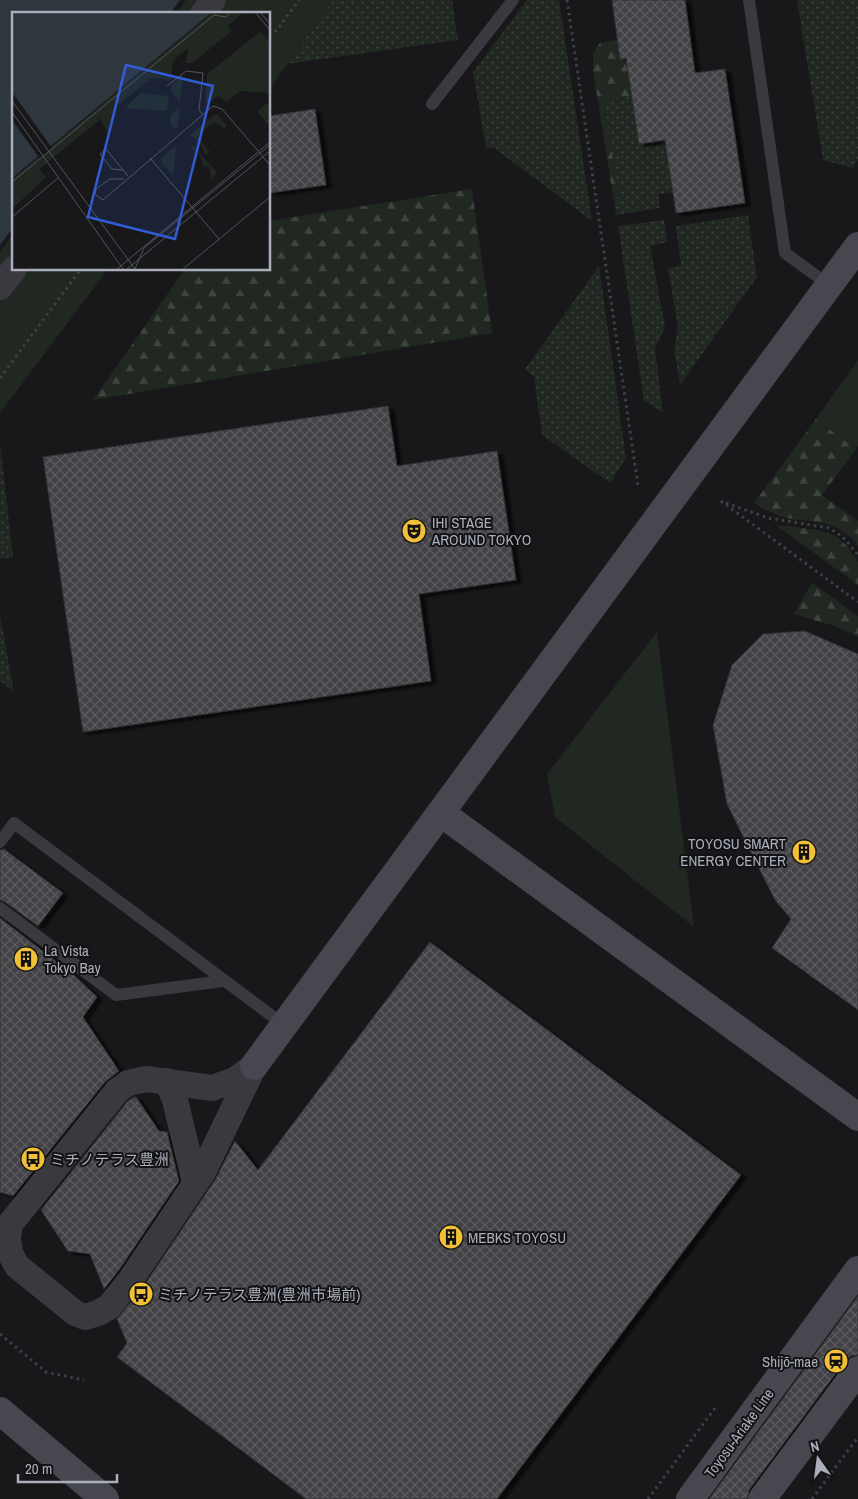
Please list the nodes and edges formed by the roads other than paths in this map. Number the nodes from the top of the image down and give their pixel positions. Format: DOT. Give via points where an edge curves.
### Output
graph roads {
  1 [pos="213,0"];
  2 [pos="513,0"];
  3 [pos="749,0"];
  4 [pos="204,12"];
  5 [pos="432,104"];
  6 [pos="858,246"];
  7 [pos="13,270"];
  8 [pos="829,285"];
  9 [pos="0,287"];
  10 [pos="441,813"];
  11 [pos="0,842"];
  12 [pos="0,908"];
  13 [pos="223,980"];
  14 [pos="284,1025"];
  15 [pos="254,1066"];
  16 [pos="167,1081"];
  17 [pos="858,1117"];
  18 [pos="195,1183"];
  19 [pos="858,1270"];
  20 [pos="858,1370"];
  21 [pos="0,1411"];
  22 [pos="105,1499"];
  23 [pos="690,1499"];
  24 [pos="762,1499"];
  1 -- 4 [label="street"];
  2 -- 5 [label="lane"];
  3 -- 8 [label="lane" via="785,253"];
  6 -- 8 [label="street"];
  7 -- 9 [label="street"];
  8 -- 10 [label="street"];
  10 -- 14 [label="street"];
  10 -- 17 [label="street"];
  11 -- 13 [label="lane" via="14,823"];
  12 -- 13 [label="lane" via="116,995"];
  13 -- 14 [label="lane"];
  14 -- 15 [label="street"];
  15 -- 16 [label="street" via="235,1080 212,1088"];
  15 -- 18 [label="street"];
  16 -- 18 [label="street" via="175,1100"];
  16 -- 18 [label="street" via="146,1079 128,1083 116,1091 10,1224 10,1253 17,1266 75,1313 85,1317 98,1313 109,1307 131,1279"];
  19 -- 23 [label="street, Toyosu-Ariake Line"];
  20 -- 24 [label="street"];
  21 -- 22 [label="street"];
}
